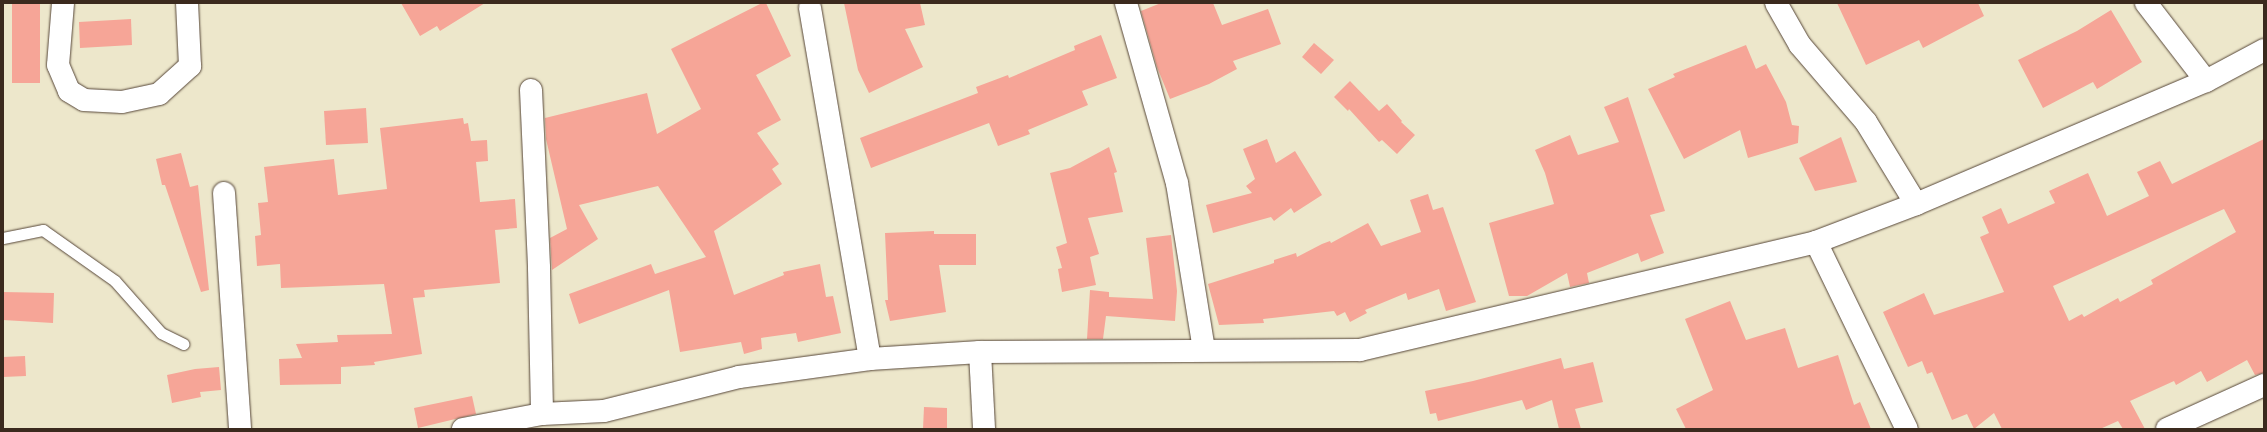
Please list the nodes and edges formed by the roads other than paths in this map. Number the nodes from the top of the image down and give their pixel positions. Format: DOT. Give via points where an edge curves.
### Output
graph roads {
  1 [pos="63,3"];
  2 [pos="187,3"];
  3 [pos="1126,3"];
  4 [pos="1776,3"];
  5 [pos="2146,3"];
  6 [pos="810,8"];
  7 [pos="2264,50"];
  8 [pos="2206,80"];
  9 [pos="531,90"];
  10 [pos="224,193"];
  11 [pos="1916,204"];
  12 [pos="3,238"];
  13 [pos="1816,242"];
  14 [pos="184,344"];
  15 [pos="1204,350"];
  16 [pos="980,352"];
  17 [pos="870,359"];
  18 [pos="2264,384"];
  19 [pos="542,414"];
  20 [pos="240,429"];
  21 [pos="463,429"];
  22 [pos="984,429"];
  23 [pos="1908,429"];
  24 [pos="2167,429"];
  1 -- 2 [label="street" via="58,66 69,91 84,100 122,102 159,94 190,66"];
  3 -- 15 [label="street" via="1177,183"];
  4 -- 11 [label="street" via="1800,45 1866,122"];
  5 -- 8 [label="street"];
  6 -- 17 [label="street"];
  7 -- 8 [label="street"];
  8 -- 11 [label="street"];
  9 -- 19 [label="street"];
  10 -- 20 [label="street"];
  11 -- 13 [label="street"];
  12 -- 14 [label="lane" via="43,230 115,281 161,333"];
  13 -- 15 [label="street" via="1360,350"];
  13 -- 23 [label="street"];
  15 -- 16 [label="street"];
  16 -- 17 [label="street"];
  16 -- 22 [label="street"];
  17 -- 19 [label="street" via="739,377 604,411"];
  18 -- 24 [label="street"];
  19 -- 21 [label="street"];
}
